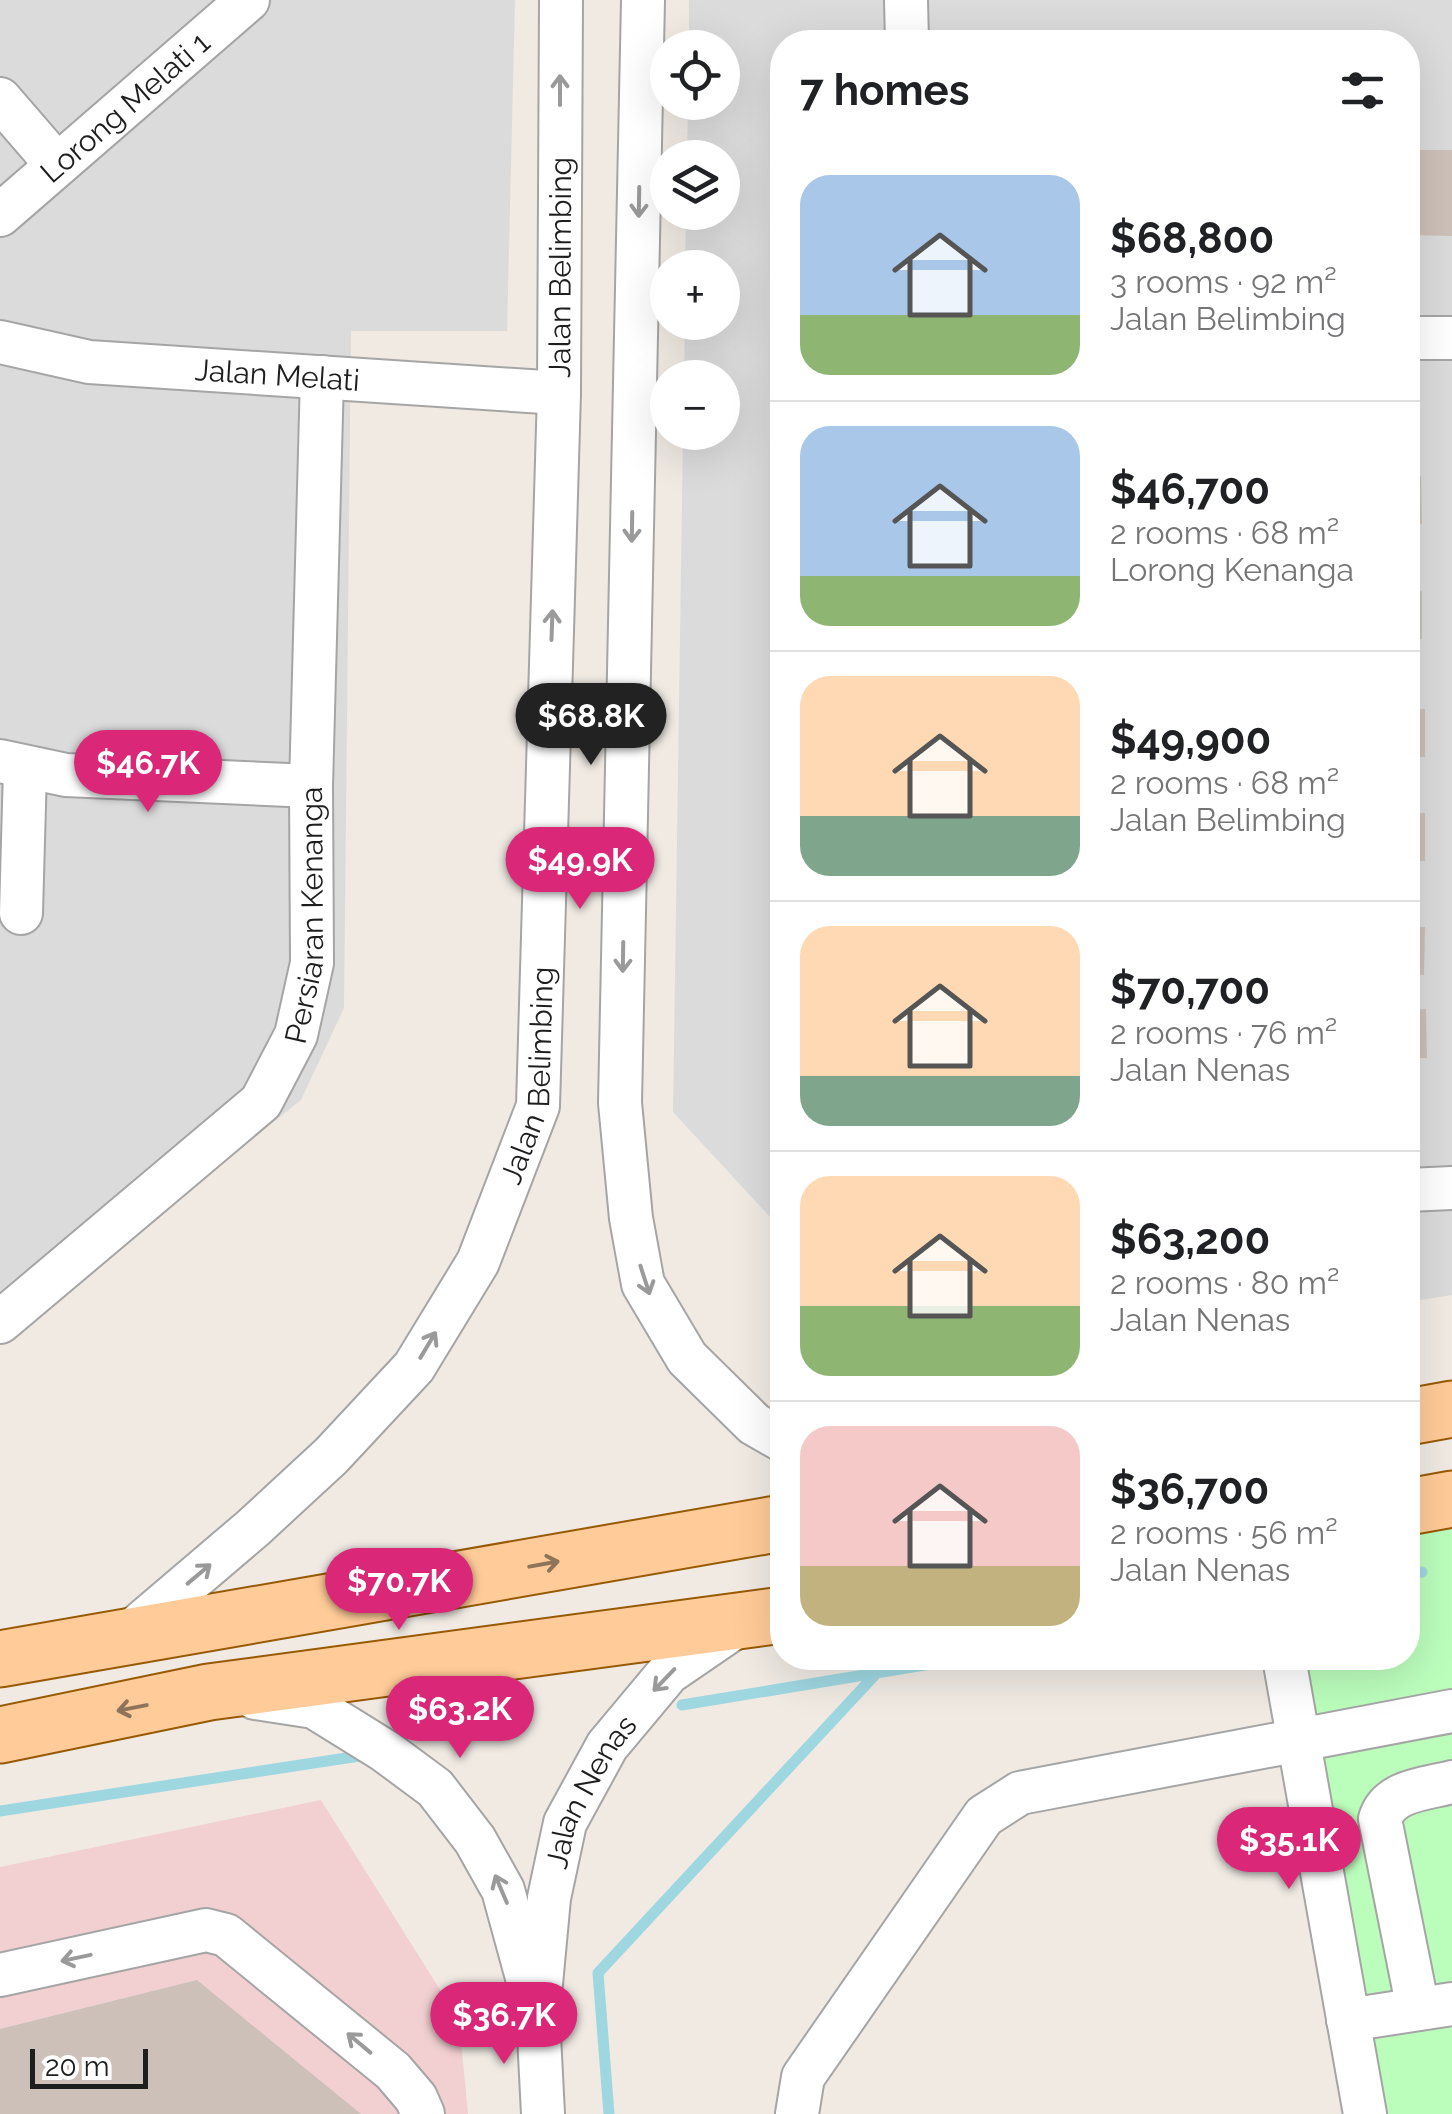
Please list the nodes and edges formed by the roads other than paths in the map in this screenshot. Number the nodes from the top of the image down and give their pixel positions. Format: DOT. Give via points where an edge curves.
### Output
graph roads {
  1 [pos="561,0"];
  2 [pos="643,0"];
  3 [pos="906,0"];
  4 [pos="229,5"];
  5 [pos="907,30"];
  6 [pos="0,99"];
  7 [pos="57,165"];
  8 [pos="0,216"];
  9 [pos="1420,338"];
  10 [pos="1452,338"];
  11 [pos="0,342"];
  12 [pos="322,377"];
  13 [pos="559,392"];
  14 [pos="12,765"];
  15 [pos="311,786"];
  16 [pos="21,913"];
  17 [pos="1452,1188"];
  18 [pos="1420,1189"];
  19 [pos="0,1322"];
  20 [pos="1452,1410"];
  21 [pos="1420,1415"];
  22 [pos="770,1433"];
  23 [pos="1452,1498"];
  24 [pos="1420,1505"];
  25 [pos="770,1525"];
  26 [pos="762,1618"];
  27 [pos="125,1637"];
  28 [pos="0,1659"];
  29 [pos="1286,1670"];
  30 [pos="209,1692"];
  31 [pos="1452,1711"];
  32 [pos="0,1734"];
  33 [pos="1299,1740"];
  34 [pos="1452,1782"];
  35 [pos="0,1975"];
  36 [pos="1435,2007"];
  37 [pos="538,2016"];
  38 [pos="1348,2020"];
  39 [pos="423,2114"];
  40 [pos="543,2114"];
  41 [pos="797,2114"];
  42 [pos="1365,2114"];
  13 -- 1 [label="street, Jalan Belimbing, one-way"];
  2 -- 22 [label="street, one-way" via="622,1122 643,1284 687,1358"];
  3 -- 5 [label="street"];
  4 -- 7 [label="street, Lorong Melati 1"];
  6 -- 7 [label="street"];
  7 -- 8 [label="street, Lorong Melati 1"];
  9 -- 10 [label="street"];
  11 -- 12 [label="street, Jalan Melati" via="89,362"];
  12 -- 13 [label="street, Jalan Melati"];
  12 -- 15 [label="street, Persiaran Kenanga"];
  27 -- 13 [label="street, Jalan Belimbing, one-way" via="331,1456 414,1367 478,1262 538,1106"];
  14 -- 15 [label="street" via="66,775"];
  14 -- 16 [label="street"];
  15 -- 19 [label="street, Persiaran Kenanga" via="312,962 296,1035 261,1102"];
  17 -- 18 [label="street"];
  20 -- 21 [label="main road"];
  23 -- 24 [label="main road"];
  27 -- 25 [label="main road, one-way"];
  26 -- 30 [label="main road"];
  26 -- 37 [label="street, Jalan Nenas, one-way" via="668,1673 607,1746 564,1823"];
  27 -- 28 [label="main road"];
  29 -- 33 [label="street"];
  30 -- 32 [label="main road, one-way"];
  37 -- 30 [label="street, Jalan Nenas, one-way" via="503,1890 435,1788 314,1707"];
  31 -- 33 [label="street"];
  33 -- 38 [label="street"];
  33 -- 41 [label="street" via="1020,1793 999,1803 803,2077"];
  34 -- 36 [label="street" via="1396,1796 1380,1820"];
  39 -- 35 [label="street, one-way" via="393,2071 226,1935 206,1930"];
  36 -- 38 [label="street"];
  37 -- 40 [label="street, Jalan Nenas"];
  38 -- 42 [label="street"];
}
